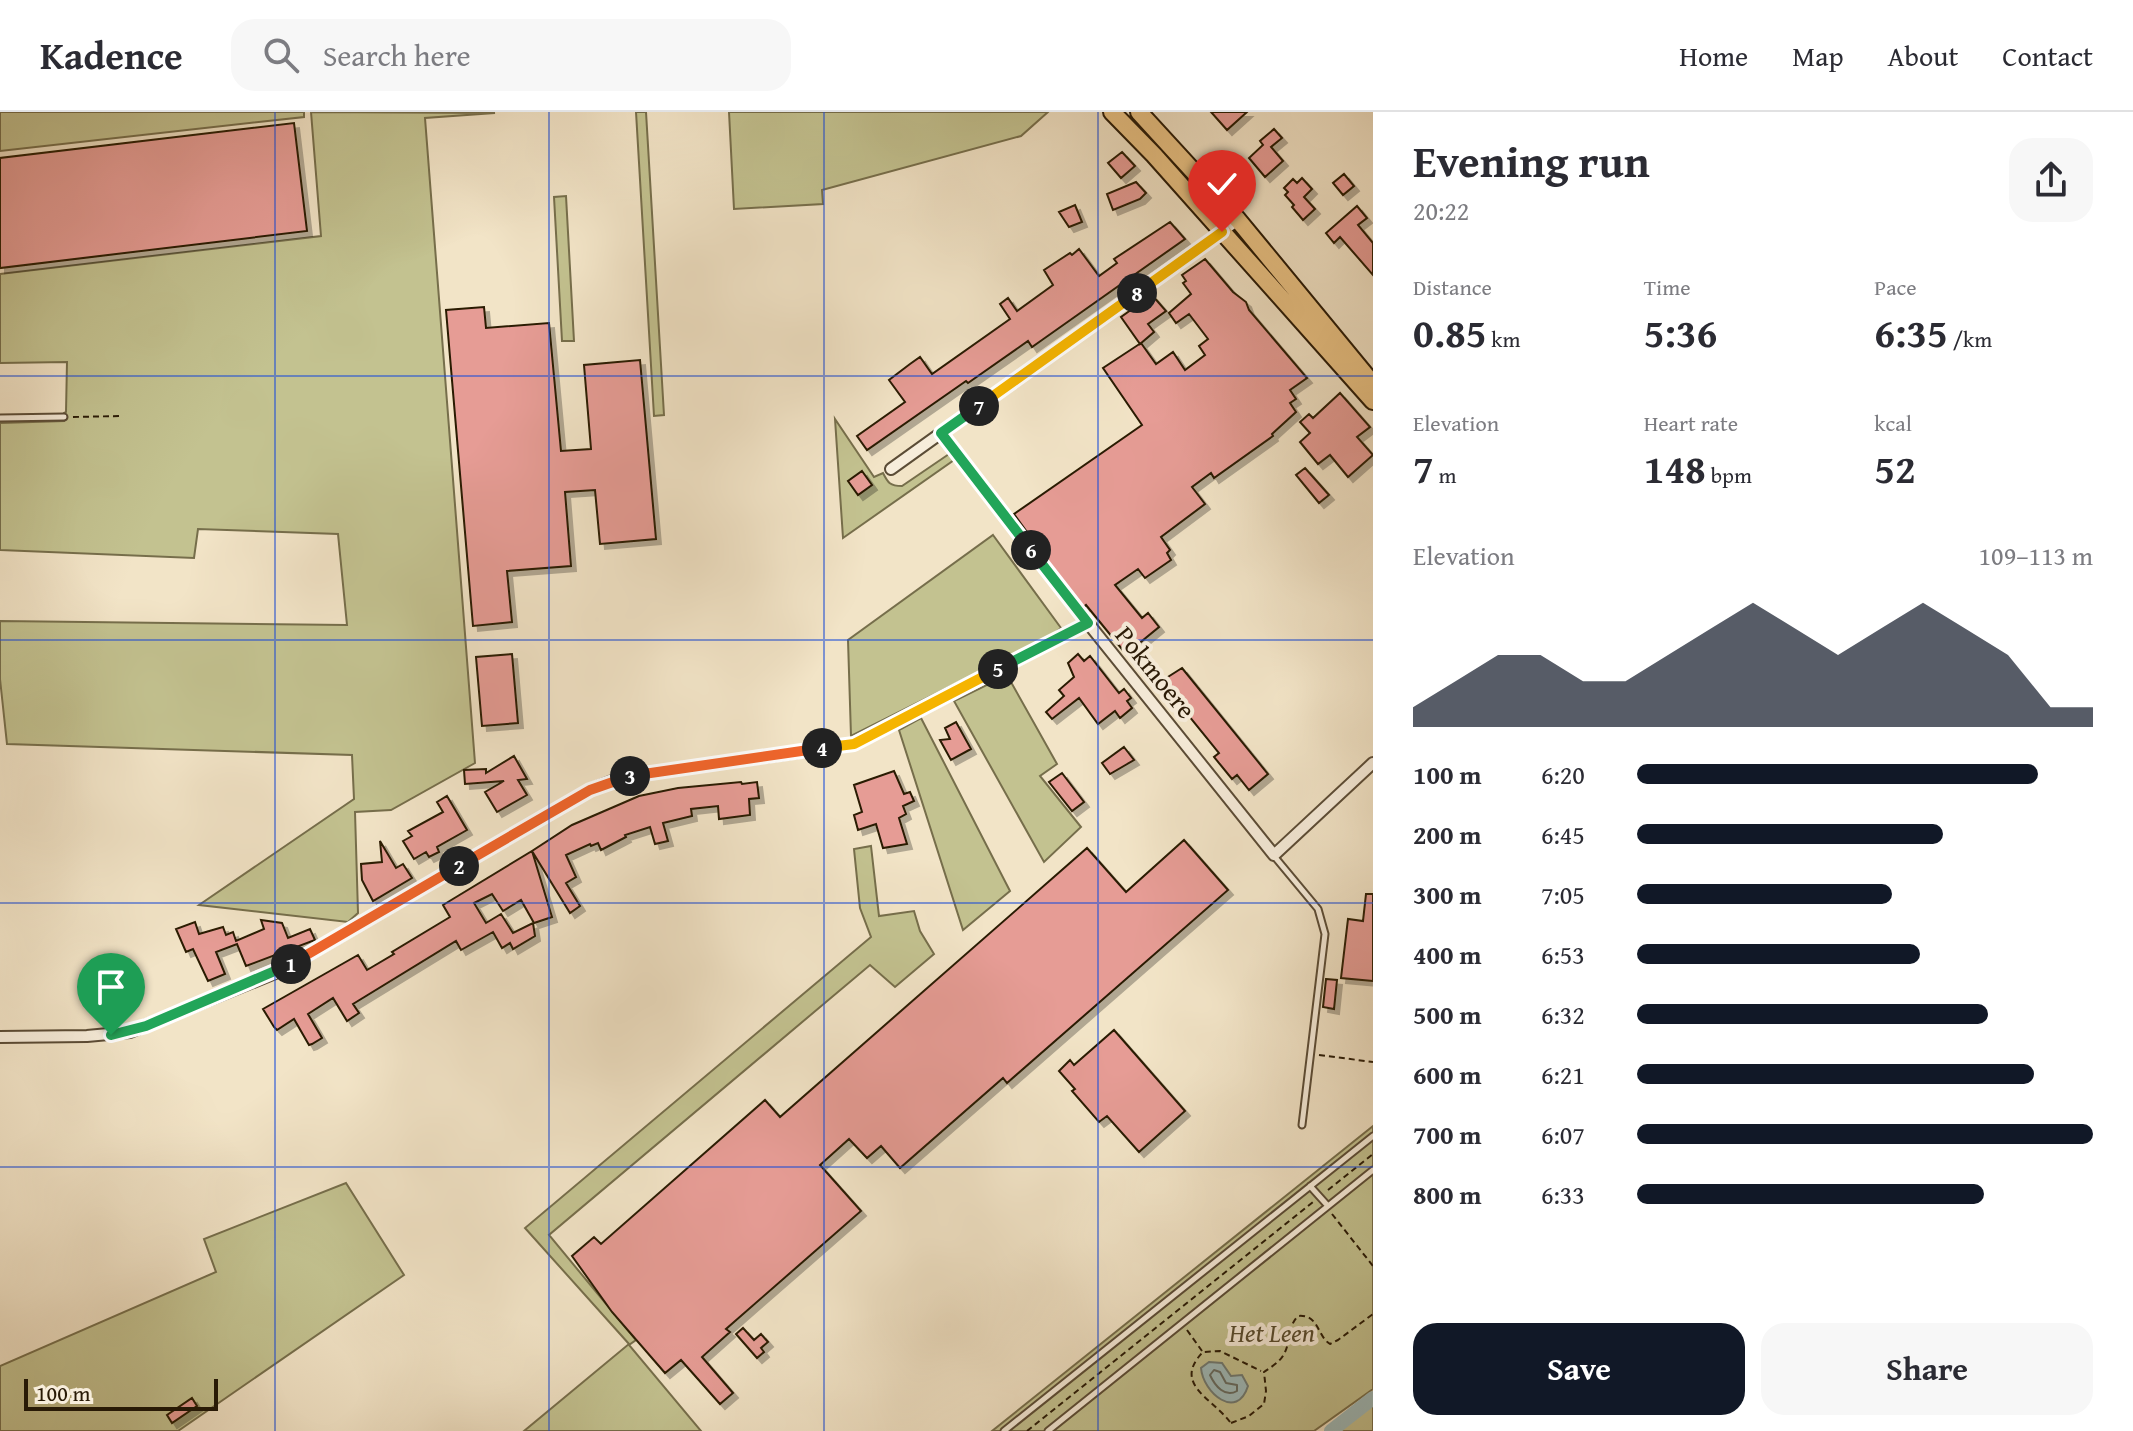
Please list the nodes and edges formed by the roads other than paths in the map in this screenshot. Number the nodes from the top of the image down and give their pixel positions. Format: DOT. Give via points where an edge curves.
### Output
graph roads {
  1 [pos="1112,112"];
  2 [pos="1139,112"];
  3 [pos="1238,220"];
  4 [pos="1222,232"];
  5 [pos="1316,325"];
  6 [pos="1373,384"];
  7 [pos="1373,401"];
  8 [pos="64,417"];
  9 [pos="0,418"];
  10 [pos="891,469"];
  11 [pos="1373,763"];
  12 [pos="1274,855"];
  13 [pos="0,1037"];
  14 [pos="1302,1125"];
  15 [pos="1373,1136"];
  16 [pos="1373,1170"];
  17 [pos="1310,1186"];
  18 [pos="1328,1206"];
  19 [pos="1004,1431"];
  20 [pos="1048,1431"];
  1 -- 4 [label="main road"];
  2 -- 3 [label="main road"];
  3 -- 4 [label="street"];
  3 -- 5 [label="main road"];
  4 -- 5 [label="main road"];
  4 -- 10 [label="street"];
  5 -- 6 [label="main road"];
  5 -- 7 [label="main road"];
  8 -- 9 [label="lane"];
  11 -- 12 [label="street"];
  12 -- 13 [label="street, Pokmoere" via="1088,623 854,744 622,777 590,790 280,971 146,1026 111,1035"];
  12 -- 14 [label="lane" via="1318,909 1325,934"];
  15 -- 17 [label="lane"];
  16 -- 18 [label="lane"];
  17 -- 18 [label="lane"];
  17 -- 19 [label="lane"];
  18 -- 20 [label="lane"];
}
